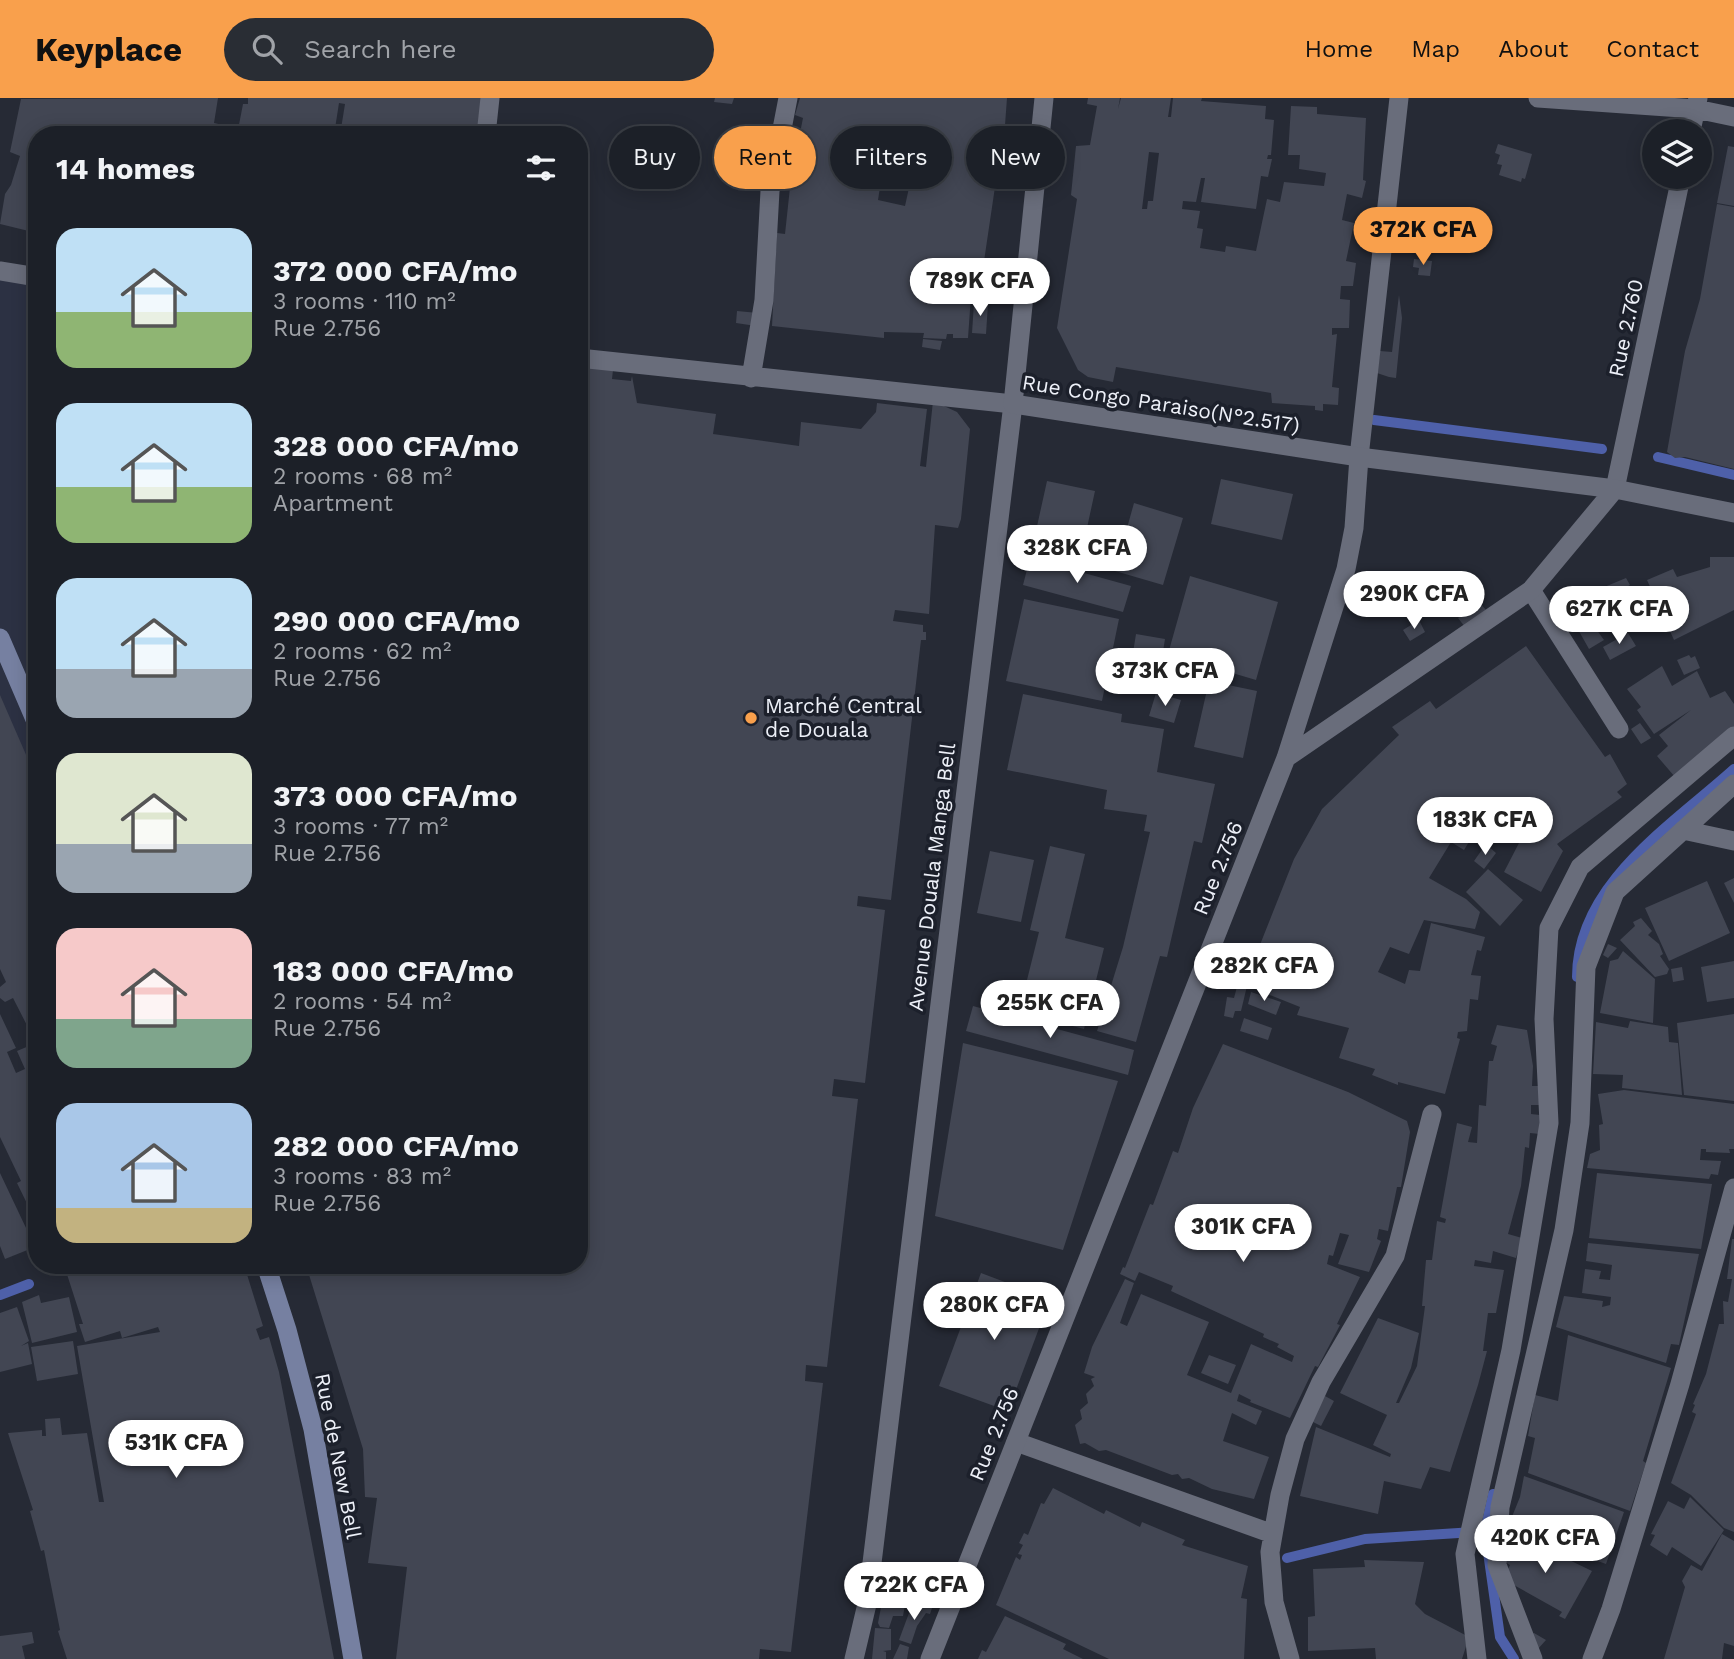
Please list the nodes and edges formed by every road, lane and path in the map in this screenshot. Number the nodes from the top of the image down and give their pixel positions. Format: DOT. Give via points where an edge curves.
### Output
graph roads {
  1 [pos="490,98"];
  2 [pos="788,98"];
  3 [pos="1044,98"];
  4 [pos="1399,98"];
  5 [pos="1538,98"];
  6 [pos="1697,104"];
  7 [pos="1734,117"];
  8 [pos="487,126"];
  9 [pos="1678,189"];
  10 [pos="0,271"];
  11 [pos="28,276"];
  12 [pos="588,359"];
  13 [pos="751,378"];
  14 [pos="1013,404"];
  15 [pos="1359,457"];
  16 [pos="1615,489"];
  17 [pos="1734,513"];
  18 [pos="1531,590"];
  19 [pos="0,639"];
  20 [pos="28,703"];
  21 [pos="1619,729"];
  22 [pos="1734,736"];
  23 [pos="1286,758"];
  24 [pos="1734,784"];
  25 [pos="1683,830"];
  26 [pos="1734,841"];
  27 [pos="1432,1114"];
  28 [pos="1734,1188"];
  29 [pos="269,1274"];
  30 [pos="1016,1442"];
  31 [pos="1273,1534"];
  32 [pos="1287,1656"];
  33 [pos="353,1659"];
  34 [pos="854,1659"];
  35 [pos="930,1659"];
  36 [pos="1477,1659"];
  37 [pos="1533,1659"];
  38 [pos="1592,1659"];
  1 -- 8 [label="street"];
  2 -- 13 [label="street" via="770,191 764,300"];
  3 -- 14 [label="street, Avenue Douala Manga Bell"];
  4 -- 15 [label="street, Rue 2.756"];
  5 -- 6 [label="street"];
  6 -- 7 [label="street"];
  9 -- 16 [label="street, Rue 2.760"];
  10 -- 11 [label="street"];
  12 -- 13 [label="street, Rue Congo Paraiso(N°2.517)"];
  13 -- 14 [label="street, Rue Congo Paraiso(N°2.517)"];
  14 -- 15 [label="street, Rue Congo Paraiso(N°2.517)"];
  14 -- 34 [label="street, Avenue Douala Manga Bell" via="869,1591"];
  15 -- 16 [label="street, Rue Congo Paraiso(N°2.517)"];
  15 -- 23 [label="street, Rue 2.756" via="1346,569"];
  16 -- 17 [label="street, Rue Congo Paraiso(N°2.517)"];
  16 -- 18 [label="street"];
  18 -- 21 [label="street"];
  18 -- 23 [label="street"];
  19 -- 20 [label="main road"];
  22 -- 36 [label="street" via="1580,867 1549,928 1544,1018 1549,1123 1511,1350 1465,1554"];
  23 -- 30 [label="street, Rue 2.756"];
  24 -- 25 [label="street"];
  25 -- 26 [label="street"];
  25 -- 37 [label="street" via="1615,892 1586,967 1580,1123 1564,1230 1500,1507 1497,1565"];
  27 -- 31 [label="street" via="1395,1256 1321,1382 1295,1439"];
  28 -- 38 [label="street" via="1679,1384"];
  29 -- 33 [label="main road, Rue de New Bell" via="313,1429"];
  30 -- 31 [label="street"];
  30 -- 35 [label="street, Rue 2.756"];
  31 -- 32 [label="street" via="1274,1602"];
}
